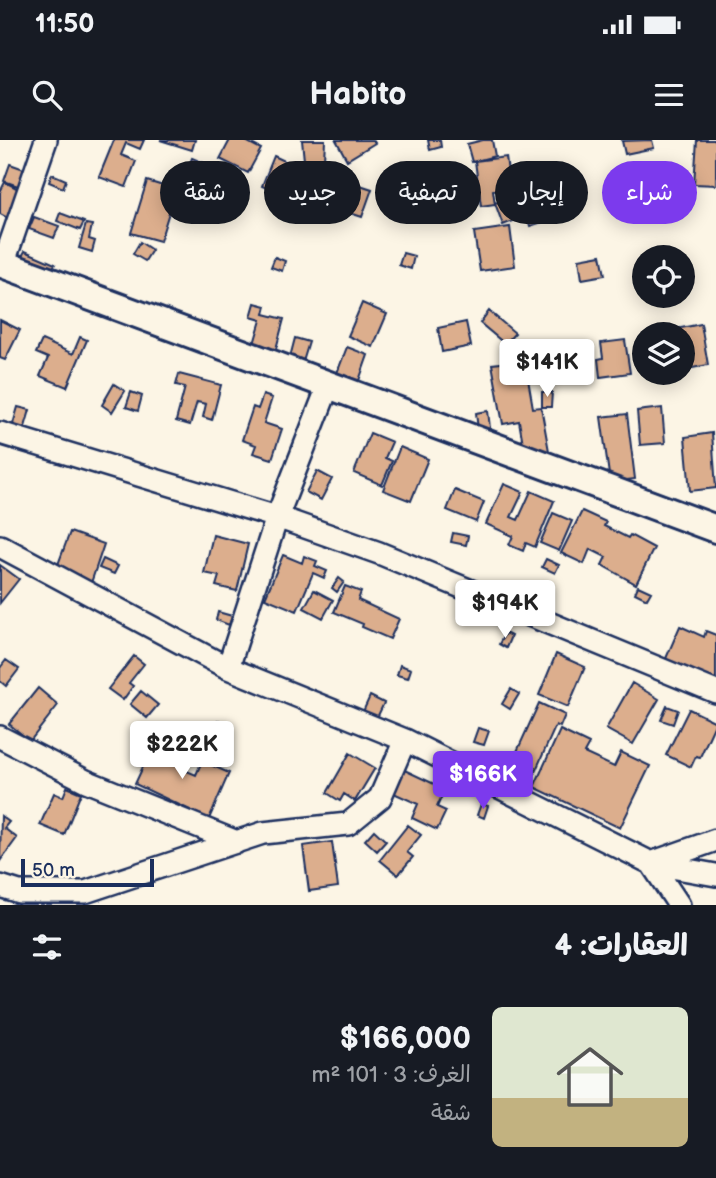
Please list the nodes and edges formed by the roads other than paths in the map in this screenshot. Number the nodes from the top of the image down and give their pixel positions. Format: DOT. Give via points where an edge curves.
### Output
graph roads {
  1 [pos="47,140"];
  2 [pos="1,264"];
  3 [pos="329,384"];
  4 [pos="0,433"];
  5 [pos="277,517"];
  6 [pos="716,529"];
  7 [pos="0,546"];
  8 [pos="228,668"];
  9 [pos="716,692"];
  10 [pos="0,737"];
  11 [pos="405,740"];
  12 [pos="716,840"];
  13 [pos="237,842"];
  14 [pos="652,863"];
  15 [pos="716,875"];
  16 [pos="0,886"];
  17 [pos="679,905"];
  1 -- 2 [label="street"];
  2 -- 3 [label="street"];
  3 -- 5 [label="street"];
  3 -- 6 [label="street"];
  4 -- 5 [label="street"];
  5 -- 8 [label="street"];
  5 -- 9 [label="street" via="379,553"];
  7 -- 8 [label="street"];
  8 -- 11 [label="street"];
  10 -- 13 [label="street" via="86,782"];
  11 -- 13 [label="street" via="380,798 348,824 263,833"];
  11 -- 14 [label="street"];
  12 -- 14 [label="street"];
  13 -- 16 [label="street" via="85,892 19,892"];
  14 -- 15 [label="street"];
  14 -- 17 [label="street"];
}
